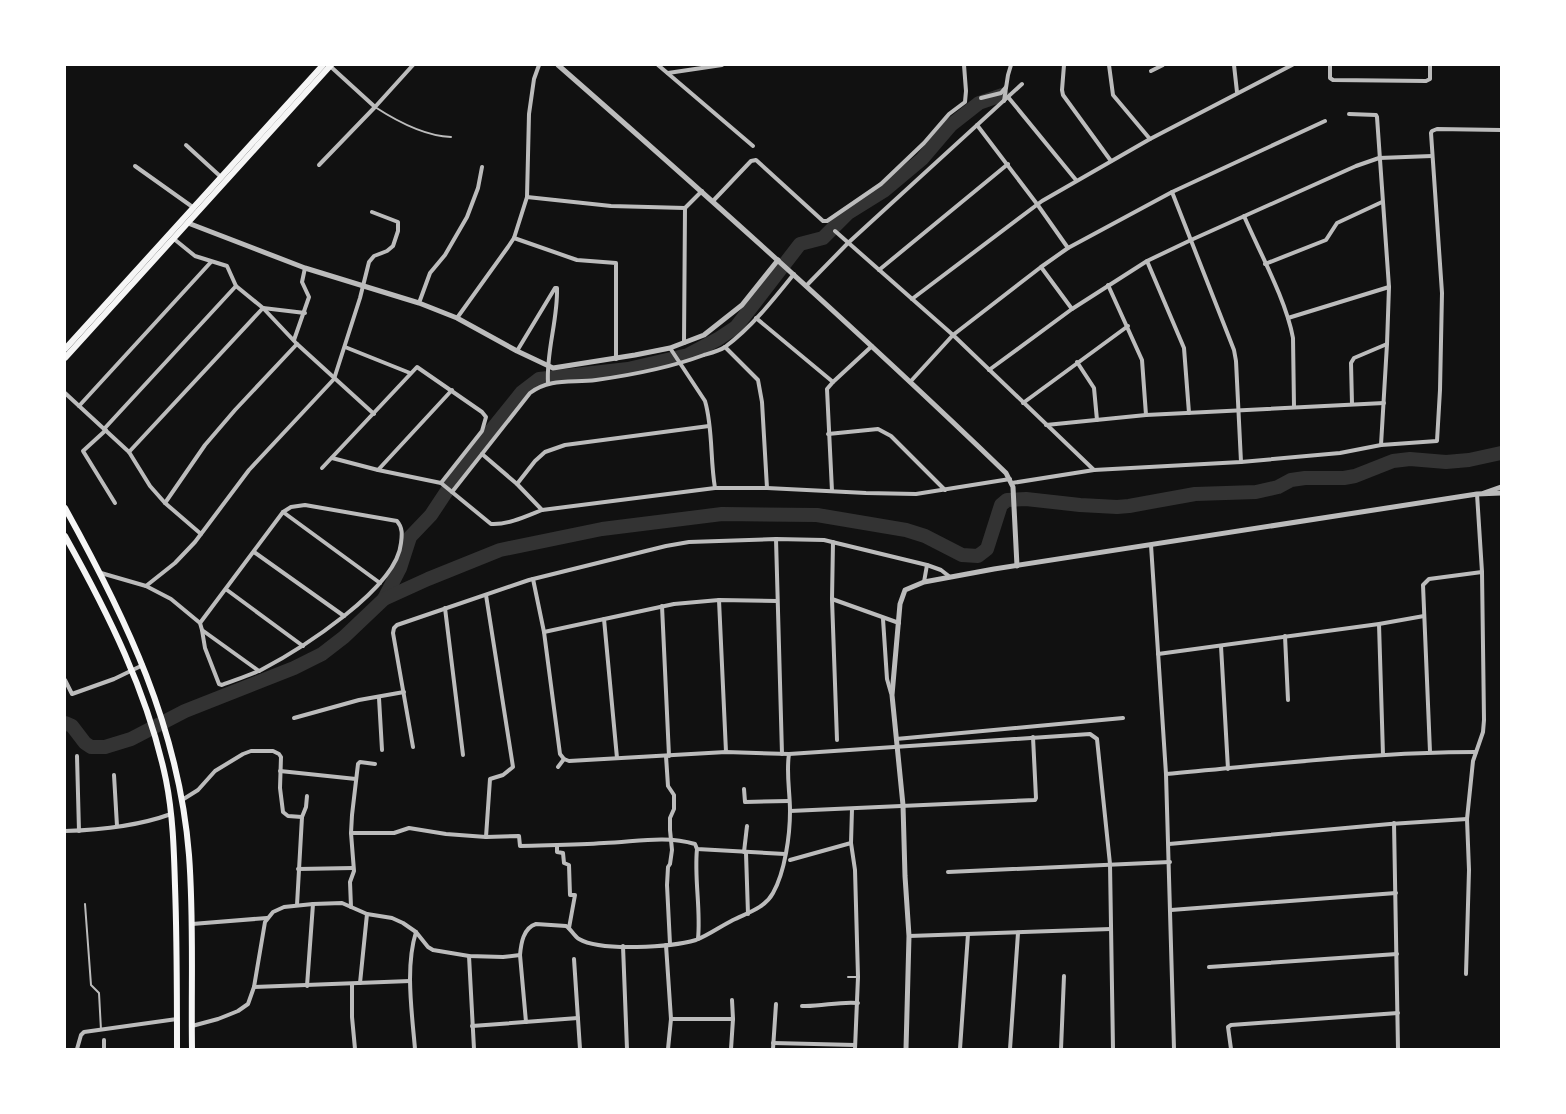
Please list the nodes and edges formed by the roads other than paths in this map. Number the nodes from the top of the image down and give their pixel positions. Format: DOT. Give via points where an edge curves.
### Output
graph roads {
  1 [pos="328,65"];
  2 [pos="413,65"];
  3 [pos="539,65"];
  4 [pos="558,65"];
  5 [pos="658,65"];
  6 [pos="722,65"];
  7 [pos="964,65"];
  8 [pos="1011,65"];
  9 [pos="1064,65"];
  10 [pos="1109,65"];
  11 [pos="1163,65"];
  12 [pos="1234,65"];
  13 [pos="1292,65"];
  14 [pos="1330,65"];
  15 [pos="1430,65"];
  16 [pos="1151,71"];
  17 [pos="668,73"];
  18 [pos="1022,84"];
  19 [pos="1237,92"];
  20 [pos="1006,94"];
  21 [pos="981,98"];
  22 [pos="375,107"];
  23 [pos="1349,114"];
  24 [pos="1325,122"];
  25 [pos="977,125"];
  26 [pos="1501,130"];
  27 [pos="451,137"];
  28 [pos="1150,138"];
  29 [pos="186,145"];
  30 [pos="753,146"];
  31 [pos="1432,156"];
  32 [pos="1379,158"];
  33 [pos="1110,161"];
  34 [pos="1008,164"];
  35 [pos="319,165"];
  36 [pos="135,166"];
  37 [pos="482,167"];
  38 [pos="221,177"];
  39 [pos="1076,180"];
  40 [pos="702,191"];
  41 [pos="1172,192"];
  42 [pos="527,197"];
  43 [pos="713,201"];
  44 [pos="1382,202"];
  45 [pos="1038,204"];
  46 [pos="194,208"];
  47 [pos="685,208"];
  48 [pos="372,212"];
  49 [pos="1244,216"];
  50 [pos="188,223"];
  51 [pos="835,231"];
  52 [pos="514,238"];
  53 [pos="174,239"];
  54 [pos="1191,240"];
  55 [pos="848,243"];
  56 [pos="1068,248"];
  57 [pos="1147,261"];
  58 [pos="211,262"];
  59 [pos="780,262"];
  60 [pos="1265,264"];
  61 [pos="1042,267"];
  62 [pos="304,268"];
  63 [pos="879,270"];
  64 [pos="792,273"];
  65 [pos="363,285"];
  66 [pos="1108,285"];
  67 [pos="236,286"];
  68 [pos="806,286"];
  69 [pos="1389,287"];
  70 [pos="912,299"];
  71 [pos="419,303"];
  72 [pos="263,308"];
  73 [pos="1072,309"];
  74 [pos="305,312"];
  75 [pos="457,318"];
  76 [pos="756,318"];
  77 [pos="1288,318"];
  78 [pos="1128,326"];
  79 [pos="953,335"];
  80 [pos="296,342"];
  81 [pos="684,343"];
  82 [pos="1387,344"];
  83 [pos="872,346"];
  84 [pos="345,347"];
  85 [pos="725,347"];
  86 [pos="670,348"];
  87 [pos="65,349"];
  88 [pos="517,351"];
  89 [pos="65,358"];
  90 [pos="616,359"];
  91 [pos="681,362"];
  92 [pos="1077,362"];
  93 [pos="547,367"];
  94 [pos="989,370"];
  95 [pos="410,373"];
  96 [pos="334,379"];
  97 [pos="548,381"];
  98 [pos="911,381"];
  99 [pos="833,382"];
  100 [pos="452,390"];
  101 [pos="65,393"];
  102 [pos="1023,402"];
  103 [pos="1384,403"];
  104 [pos="1352,404"];
  105 [pos="79,406"];
  106 [pos="1294,407"];
  107 [pos="1238,410"];
  108 [pos="1189,413"];
  109 [pos="374,414"];
  110 [pos="1146,415"];
  111 [pos="1097,420"];
  112 [pos="1046,425"];
  113 [pos="709,426"];
  114 [pos="105,430"];
  115 [pos="828,434"];
  116 [pos="1381,445"];
  117 [pos="128,452"];
  118 [pos="482,454"];
  119 [pos="332,458"];
  120 [pos="1241,462"];
  121 [pos="322,468"];
  122 [pos="378,470"];
  123 [pos="1094,470"];
  124 [pos="1012,483"];
  125 [pos="442,484"];
  126 [pos="517,484"];
  127 [pos="1501,487"];
  128 [pos="716,488"];
  129 [pos="767,488"];
  130 [pos="945,490"];
  131 [pos="451,491"];
  132 [pos="832,491"];
  133 [pos="1484,493"];
  134 [pos="1501,493"];
  135 [pos="1477,494"];
  136 [pos="115,503"];
  137 [pos="165,503"];
  138 [pos="65,508"];
  139 [pos="542,510"];
  140 [pos="283,512"];
  141 [pos="201,534"];
  142 [pos="65,536"];
  143 [pos="776,538"];
  144 [pos="833,542"];
  145 [pos="1151,545"];
  146 [pos="254,552"];
  147 [pos="927,565"];
  148 [pos="1017,566"];
  149 [pos="1482,572"];
  150 [pos="101,573"];
  151 [pos="950,576"];
  152 [pos="533,579"];
  153 [pos="924,582"];
  154 [pos="380,583"];
  155 [pos="146,586"];
  156 [pos="227,590"];
  157 [pos="486,595"];
  158 [pos="832,599"];
  159 [pos="720,600"];
  160 [pos="777,601"];
  161 [pos="662,606"];
  162 [pos="445,608"];
  163 [pos="344,616"];
  164 [pos="1424,616"];
  165 [pos="604,619"];
  166 [pos="883,619"];
  167 [pos="200,623"];
  168 [pos="898,623"];
  169 [pos="1379,624"];
  170 [pos="202,630"];
  171 [pos="544,632"];
  172 [pos="1285,636"];
  173 [pos="303,646"];
  174 [pos="1221,646"];
  175 [pos="1158,654"];
  176 [pos="143,665"];
  177 [pos="132,670"];
  178 [pos="259,671"];
  179 [pos="65,680"];
  180 [pos="404,692"];
  181 [pos="892,695"];
  182 [pos="379,698"];
  183 [pos="1288,700"];
  184 [pos="294,718"];
  185 [pos="1123,718"];
  186 [pos="1034,737"];
  187 [pos="896,739"];
  188 [pos="837,740"];
  189 [pos="897,746"];
  190 [pos="413,747"];
  191 [pos="382,750"];
  192 [pos="726,752"];
  193 [pos="1430,752"];
  194 [pos="1476,752"];
  195 [pos="782,754"];
  196 [pos="789,754"];
  197 [pos="464,755"];
  198 [pos="1383,755"];
  199 [pos="76,756"];
  200 [pos="667,756"];
  201 [pos="617,758"];
  202 [pos="564,759"];
  203 [pos="375,764"];
  204 [pos="558,767"];
  205 [pos="1228,769"];
  206 [pos="280,771"];
  207 [pos="1166,774"];
  208 [pos="114,775"];
  209 [pos="356,779"];
  210 [pos="744,790"];
  211 [pos="307,796"];
  212 [pos="182,800"];
  213 [pos="789,801"];
  214 [pos="903,805"];
  215 [pos="852,809"];
  216 [pos="790,811"];
  217 [pos="171,814"];
  218 [pos="302,817"];
  219 [pos="1467,819"];
  220 [pos="1394,823"];
  221 [pos="117,826"];
  222 [pos="747,826"];
  223 [pos="65,831"];
  224 [pos="78,831"];
  225 [pos="352,833"];
  226 [pos="486,837"];
  227 [pos="670,839"];
  228 [pos="851,843"];
  229 [pos="1169,844"];
  230 [pos="557,845"];
  231 [pos="697,849"];
  232 [pos="745,852"];
  233 [pos="785,854"];
  234 [pos="790,860"];
  235 [pos="1170,862"];
  236 [pos="1110,864"];
  237 [pos="353,868"];
  238 [pos="298,869"];
  239 [pos="948,872"];
  240 [pos="1396,893"];
  241 [pos="85,904"];
  242 [pos="313,904"];
  243 [pos="297,905"];
  244 [pos="351,907"];
  245 [pos="1171,910"];
  246 [pos="367,914"];
  247 [pos="748,914"];
  248 [pos="266,918"];
  249 [pos="192,924"];
  250 [pos="569,928"];
  251 [pos="1111,929"];
  252 [pos="416,932"];
  253 [pos="1018,933"];
  254 [pos="968,934"];
  255 [pos="909,936"];
  256 [pos="698,939"];
  257 [pos="668,945"];
  258 [pos="623,946"];
  259 [pos="1396,954"];
  260 [pos="520,955"];
  261 [pos="469,956"];
  262 [pos="574,959"];
  263 [pos="1210,967"];
  264 [pos="1466,974"];
  265 [pos="1064,976"];
  266 [pos="848,977"];
  267 [pos="858,977"];
  268 [pos="410,981"];
  269 [pos="360,983"];
  270 [pos="352,984"];
  271 [pos="307,986"];
  272 [pos="254,987"];
  273 [pos="732,1000"];
  274 [pos="776,1004"];
  275 [pos="858,1004"];
  276 [pos="802,1006"];
  277 [pos="1398,1012"];
  278 [pos="578,1018"];
  279 [pos="177,1019"];
  280 [pos="733,1019"];
  281 [pos="671,1020"];
  282 [pos="526,1022"];
  283 [pos="192,1026"];
  284 [pos="472,1026"];
  285 [pos="101,1030"];
  286 [pos="104,1040"];
  287 [pos="773,1043"];
  288 [pos="855,1047"];
  289 [pos="77,1049"];
  290 [pos="104,1049"];
  291 [pos="177,1049"];
  292 [pos="192,1049"];
  293 [pos="355,1049"];
  294 [pos="415,1049"];
  295 [pos="474,1049"];
  296 [pos="580,1049"];
  297 [pos="627,1049"];
  298 [pos="668,1049"];
  299 [pos="731,1049"];
  300 [pos="773,1049"];
  301 [pos="906,1049"];
  302 [pos="960,1049"];
  303 [pos="1010,1049"];
  304 [pos="1061,1049"];
  305 [pos="1113,1049"];
  306 [pos="1174,1049"];
  307 [pos="1231,1049"];
  308 [pos="1398,1049"];
  1 -- 22 [label="street"];
  1 -- 38 [label="main road"];
  1 -- 50 [label="main road"];
  2 -- 22 [label="street"];
  3 -- 42 [label="street" via="529,114"];
  4 -- 40 [label="street"];
  5 -- 17 [label="street"];
  6 -- 17 [label="street"];
  7 -- 43 [label="street" via="965,102 880,184 827,221 823,221 756,160 751,161"];
  8 -- 20 [label="street"];
  9 -- 33 [label="street" via="1063,95"];
  10 -- 28 [label="street" via="1113,95"];
  11 -- 16 [label="street"];
  12 -- 19 [label="street"];
  13 -- 19 [label="street"];
  14 -- 15 [label="street" via="1330,78 1333,80 1426,81 1430,79"];
  17 -- 30 [label="street"];
  18 -- 20 [label="street"];
  19 -- 28 [label="street"];
  20 -- 21 [label="street"];
  20 -- 25 [label="street"];
  20 -- 39 [label="street"];
  22 -- 27 [label="lane" via="402,123 438,136"];
  22 -- 35 [label="street"];
  23 -- 32 [label="street" via="1376,116"];
  24 -- 41 [label="street"];
  25 -- 34 [label="street"];
  25 -- 55 [label="street"];
  26 -- 31 [label="street" via="1434,130 1431,133"];
  28 -- 33 [label="street"];
  29 -- 38 [label="street"];
  31 -- 32 [label="street"];
  31 -- 116 [label="street" via="1442,293 1436,442"];
  32 -- 44 [label="street"];
  32 -- 49 [label="street"];
  33 -- 39 [label="street"];
  34 -- 45 [label="street"];
  34 -- 63 [label="street"];
  36 -- 46 [label="street"];
  37 -- 71 [label="street" via="467,217 445,255 430,273"];
  38 -- 46 [label="main road"];
  39 -- 45 [label="street"];
  40 -- 43 [label="street"];
  40 -- 47 [label="street"];
  41 -- 54 [label="street"];
  41 -- 56 [label="street"];
  42 -- 47 [label="street" via="611,206"];
  42 -- 52 [label="street"];
  43 -- 59 [label="street"];
  44 -- 60 [label="street" via="1337,223 1326,240"];
  44 -- 69 [label="street"];
  45 -- 56 [label="street"];
  45 -- 70 [label="street"];
  46 -- 87 [label="main road"];
  47 -- 81 [label="street"];
  48 -- 65 [label="street" via="399,225 393,246 372,258"];
  49 -- 54 [label="street"];
  49 -- 60 [label="street"];
  50 -- 53 [label="main road"];
  50 -- 62 [label="street"];
  51 -- 55 [label="street"];
  52 -- 75 [label="street"];
  52 -- 90 [label="street" via="577,260 616,263"];
  53 -- 58 [label="street" via="195,256"];
  53 -- 89 [label="main road"];
  54 -- 57 [label="street"];
  54 -- 107 [label="street" via="1234,350"];
  55 -- 63 [label="street"];
  55 -- 68 [label="street"];
  56 -- 61 [label="street"];
  57 -- 66 [label="street"];
  57 -- 108 [label="street" via="1184,348"];
  58 -- 67 [label="street" via="227,266"];
  58 -- 105 [label="street"];
  59 -- 64 [label="street"];
  59 -- 81 [label="street" via="742,305 711,331"];
  60 -- 77 [label="street"];
  61 -- 73 [label="street"];
  61 -- 79 [label="street"];
  62 -- 65 [label="street"];
  62 -- 74 [label="street" via="302,282 309,296"];
  63 -- 70 [label="street"];
  64 -- 68 [label="street"];
  64 -- 76 [label="street"];
  65 -- 71 [label="street"];
  65 -- 84 [label="street"];
  66 -- 73 [label="street"];
  66 -- 78 [label="street"];
  67 -- 72 [label="street"];
  67 -- 114 [label="street"];
  68 -- 83 [label="street"];
  69 -- 77 [label="street"];
  69 -- 82 [label="street"];
  70 -- 79 [label="street"];
  71 -- 75 [label="street"];
  72 -- 74 [label="street"];
  72 -- 80 [label="street"];
  72 -- 117 [label="street"];
  73 -- 94 [label="street"];
  74 -- 80 [label="street"];
  75 -- 88 [label="street"];
  76 -- 85 [label="street"];
  76 -- 99 [label="street"];
  77 -- 106 [label="street" via="1293,338"];
  78 -- 92 [label="street"];
  78 -- 110 [label="street" via="1142,360"];
  79 -- 94 [label="street"];
  79 -- 98 [label="street"];
  80 -- 96 [label="street"];
  80 -- 137 [label="street" via="205,445"];
  81 -- 86 [label="street"];
  82 -- 103 [label="street"];
  82 -- 104 [label="street" via="1354,358 1351,363"];
  83 -- 98 [label="street"];
  83 -- 99 [label="street"];
  84 -- 95 [label="street"];
  84 -- 96 [label="street"];
  85 -- 91 [label="street"];
  85 -- 129 [label="street" via="758,380"];
  86 -- 90 [label="street"];
  86 -- 91 [label="street"];
  88 -- 93 [label="street"];
  88 -- 93 [label="street" via="554,288 557,288"];
  90 -- 93 [label="street"];
  91 -- 97 [label="street" via="593,380"];
  91 -- 113 [label="street" via="705,401"];
  92 -- 102 [label="street"];
  92 -- 111 [label="street" via="1094,388"];
  93 -- 97 [label="street"];
  94 -- 102 [label="street"];
  95 -- 100 [label="street" via="420,368"];
  95 -- 109 [label="street"];
  96 -- 109 [label="street"];
  96 -- 141 [label="street" via="249,470"];
  97 -- 118 [label="street" via="530,393"];
  98 -- 124 [label="street"];
  99 -- 115 [label="street" via="827,389"];
  100 -- 122 [label="street"];
  100 -- 125 [label="street" via="486,417 482,431"];
  101 -- 105 [label="street"];
  102 -- 112 [label="street"];
  103 -- 104 [label="street"];
  103 -- 116 [label="street"];
  104 -- 106 [label="street"];
  105 -- 114 [label="street"];
  106 -- 107 [label="street"];
  107 -- 108 [label="street"];
  107 -- 120 [label="street"];
  108 -- 110 [label="street"];
  109 -- 119 [label="street"];
  110 -- 111 [label="street"];
  111 -- 112 [label="street"];
  112 -- 123 [label="street"];
  113 -- 126 [label="street" via="565,444 535,461"];
  113 -- 128 [label="street"];
  114 -- 117 [label="street"];
  114 -- 136 [label="street" via="83,451"];
  115 -- 130 [label="street" via="880,429"];
  115 -- 132 [label="street"];
  116 -- 120 [label="street"];
  117 -- 137 [label="street"];
  118 -- 126 [label="street"];
  118 -- 131 [label="street"];
  119 -- 121 [label="street"];
  119 -- 122 [label="street"];
  120 -- 123 [label="street"];
  122 -- 125 [label="street"];
  123 -- 124 [label="street"];
  124 -- 130 [label="street"];
  124 -- 148 [label="street"];
  125 -- 131 [label="street"];
  126 -- 139 [label="street"];
  127 -- 133 [label="street"];
  128 -- 129 [label="street"];
  128 -- 139 [label="street"];
  129 -- 132 [label="street"];
  130 -- 132 [label="street" via="916,494"];
  131 -- 139 [label="street" via="491,524"];
  133 -- 134 [label="street"];
  133 -- 135 [label="street"];
  135 -- 145 [label="street"];
  135 -- 149 [label="street"];
  137 -- 141 [label="street"];
  138 -- 150 [label="main road"];
  140 -- 146 [label="street"];
  140 -- 154 [label="street"];
  140 -- 154 [label="street" via="291,507 304,506 398,522 402,532 398,556"];
  141 -- 155 [label="street" via="175,563"];
  142 -- 177 [label="main road" via="98,596"];
  143 -- 144 [label="street"];
  143 -- 152 [label="street" via="689,542"];
  143 -- 160 [label="street"];
  144 -- 147 [label="street"];
  144 -- 158 [label="street"];
  145 -- 148 [label="street"];
  145 -- 175 [label="street"];
  146 -- 156 [label="street"];
  146 -- 163 [label="street"];
  147 -- 151 [label="street"];
  147 -- 153 [label="street"];
  148 -- 151 [label="street"];
  149 -- 164 [label="street" via="1424,582"];
  149 -- 194 [label="street" via="1484,720"];
  150 -- 155 [label="street"];
  150 -- 176 [label="main road"];
  151 -- 153 [label="street"];
  152 -- 157 [label="street"];
  152 -- 171 [label="street"];
  153 -- 168 [label="street" via="903,593"];
  154 -- 163 [label="street"];
  155 -- 167 [label="street" via="171,599"];
  156 -- 167 [label="street"];
  156 -- 173 [label="street"];
  157 -- 162 [label="street"];
  157 -- 226 [label="street" via="513,767 490,779"];
  158 -- 166 [label="street"];
  158 -- 188 [label="street"];
  159 -- 160 [label="street"];
  159 -- 161 [label="street"];
  159 -- 192 [label="street"];
  160 -- 195 [label="street"];
  161 -- 165 [label="street"];
  161 -- 200 [label="street"];
  162 -- 180 [label="street" via="394,628"];
  162 -- 197 [label="street"];
  163 -- 173 [label="street"];
  164 -- 169 [label="street"];
  164 -- 193 [label="street"];
  165 -- 171 [label="street"];
  165 -- 201 [label="street"];
  166 -- 168 [label="street"];
  166 -- 181 [label="street"];
  167 -- 170 [label="street"];
  168 -- 181 [label="street"];
  169 -- 172 [label="street"];
  169 -- 198 [label="street"];
  170 -- 178 [label="street"];
  170 -- 178 [label="street" via="219,684"];
  171 -- 202 [label="street" via="560,754"];
  172 -- 174 [label="street"];
  172 -- 183 [label="street"];
  173 -- 178 [label="street"];
  174 -- 175 [label="street"];
  174 -- 205 [label="street"];
  175 -- 207 [label="street"];
  176 -- 177 [label="street"];
  176 -- 212 [label="main road" via="168,738"];
  177 -- 179 [label="street" via="72,694"];
  177 -- 217 [label="main road" via="157,743"];
  180 -- 182 [label="street"];
  180 -- 190 [label="street"];
  181 -- 187 [label="street"];
  182 -- 184 [label="street" via="359,700"];
  182 -- 191 [label="street"];
  185 -- 187 [label="street"];
  186 -- 189 [label="street"];
  186 -- 214 [label="street" via="1035,800"];
  186 -- 236 [label="street" via="1090,734 1097,740"];
  187 -- 189 [label="street"];
  189 -- 196 [label="street"];
  189 -- 214 [label="street"];
  192 -- 195 [label="street"];
  192 -- 200 [label="street"];
  193 -- 194 [label="street"];
  193 -- 198 [label="street"];
  194 -- 219 [label="street"];
  195 -- 196 [label="street"];
  196 -- 213 [label="street"];
  198 -- 205 [label="street"];
  199 -- 224 [label="street"];
  200 -- 201 [label="street"];
  200 -- 227 [label="street" via="668,786 674,795"];
  201 -- 202 [label="street"];
  202 -- 204 [label="street"];
  203 -- 209 [label="street" via="360,762"];
  205 -- 207 [label="street"];
  206 -- 209 [label="street"];
  206 -- 212 [label="street" via="279,754 252,751 215,771 198,790"];
  206 -- 218 [label="street" via="283,812 288,816"];
  207 -- 229 [label="street"];
  208 -- 221 [label="street"];
  209 -- 225 [label="street"];
  210 -- 213 [label="street" via="745,802"];
  211 -- 218 [label="street"];
  212 -- 249 [label="main road" via="189,854"];
  213 -- 216 [label="street"];
  214 -- 215 [label="street"];
  214 -- 255 [label="street"];
  215 -- 216 [label="street"];
  215 -- 228 [label="street"];
  216 -- 233 [label="street"];
  217 -- 221 [label="street"];
  217 -- 279 [label="main road"];
  218 -- 238 [label="street"];
  219 -- 220 [label="street"];
  219 -- 264 [label="street"];
  220 -- 229 [label="street"];
  220 -- 240 [label="street"];
  221 -- 224 [label="street"];
  222 -- 232 [label="street"];
  223 -- 224 [label="street"];
  225 -- 226 [label="street" via="394,833 409,828"];
  225 -- 237 [label="street"];
  226 -- 230 [label="street" via="519,836 520,846"];
  227 -- 230 [label="street"];
  227 -- 231 [label="street" via="695,844"];
  227 -- 257 [label="street"];
  228 -- 234 [label="street"];
  228 -- 267 [label="street" via="855,870"];
  229 -- 235 [label="street"];
  230 -- 250 [label="street" via="557,853 563,853 564,863 569,865 570,895 575,896"];
  231 -- 232 [label="street"];
  231 -- 256 [label="street"];
  232 -- 233 [label="street"];
  232 -- 247 [label="street"];
  233 -- 247 [label="street" via="773,894"];
  235 -- 236 [label="street"];
  235 -- 245 [label="street"];
  236 -- 239 [label="street"];
  236 -- 251 [label="street"];
  237 -- 238 [label="street"];
  237 -- 244 [label="street"];
  238 -- 243 [label="street"];
  240 -- 245 [label="street"];
  240 -- 259 [label="street"];
  241 -- 285 [label="lane" via="91,985 99,993"];
  242 -- 243 [label="street"];
  242 -- 244 [label="street" via="342,903"];
  242 -- 271 [label="street"];
  243 -- 248 [label="street" via="281,908"];
  244 -- 246 [label="street"];
  245 -- 306 [label="street"];
  246 -- 252 [label="street" via="392,918"];
  246 -- 269 [label="street"];
  247 -- 256 [label="street"];
  248 -- 249 [label="street"];
  248 -- 272 [label="street"];
  249 -- 283 [label="main road"];
  250 -- 258 [label="street" via="578,939"];
  250 -- 260 [label="street" via="531,926 522,939"];
  251 -- 253 [label="street"];
  251 -- 305 [label="street"];
  252 -- 261 [label="street" via="433,950"];
  252 -- 268 [label="street"];
  253 -- 254 [label="street"];
  253 -- 303 [label="street"];
  254 -- 255 [label="street"];
  254 -- 302 [label="street"];
  255 -- 301 [label="street"];
  256 -- 257 [label="street"];
  257 -- 258 [label="street"];
  257 -- 281 [label="street"];
  258 -- 297 [label="street"];
  259 -- 263 [label="street"];
  259 -- 277 [label="street"];
  260 -- 261 [label="street"];
  260 -- 282 [label="street"];
  261 -- 284 [label="street"];
  262 -- 278 [label="street"];
  265 -- 304 [label="street"];
  266 -- 267 [label="lane"];
  267 -- 275 [label="street"];
  268 -- 269 [label="street"];
  268 -- 294 [label="street"];
  269 -- 270 [label="street"];
  270 -- 271 [label="street"];
  270 -- 293 [label="street"];
  271 -- 272 [label="street"];
  272 -- 283 [label="street" via="248,1004 238,1011"];
  273 -- 280 [label="street"];
  274 -- 287 [label="street"];
  275 -- 276 [label="street"];
  275 -- 288 [label="street"];
  277 -- 307 [label="street" via="1231,1025 1228,1027"];
  277 -- 308 [label="street"];
  278 -- 282 [label="street"];
  278 -- 296 [label="street"];
  279 -- 285 [label="street"];
  279 -- 291 [label="main road"];
  280 -- 281 [label="street"];
  280 -- 299 [label="street"];
  281 -- 298 [label="street"];
  282 -- 284 [label="street"];
  283 -- 292 [label="main road"];
  284 -- 295 [label="street"];
  285 -- 289 [label="street" via="82,1033"];
  286 -- 290 [label="street"];
  287 -- 288 [label="street"];
  287 -- 300 [label="street"];
}
